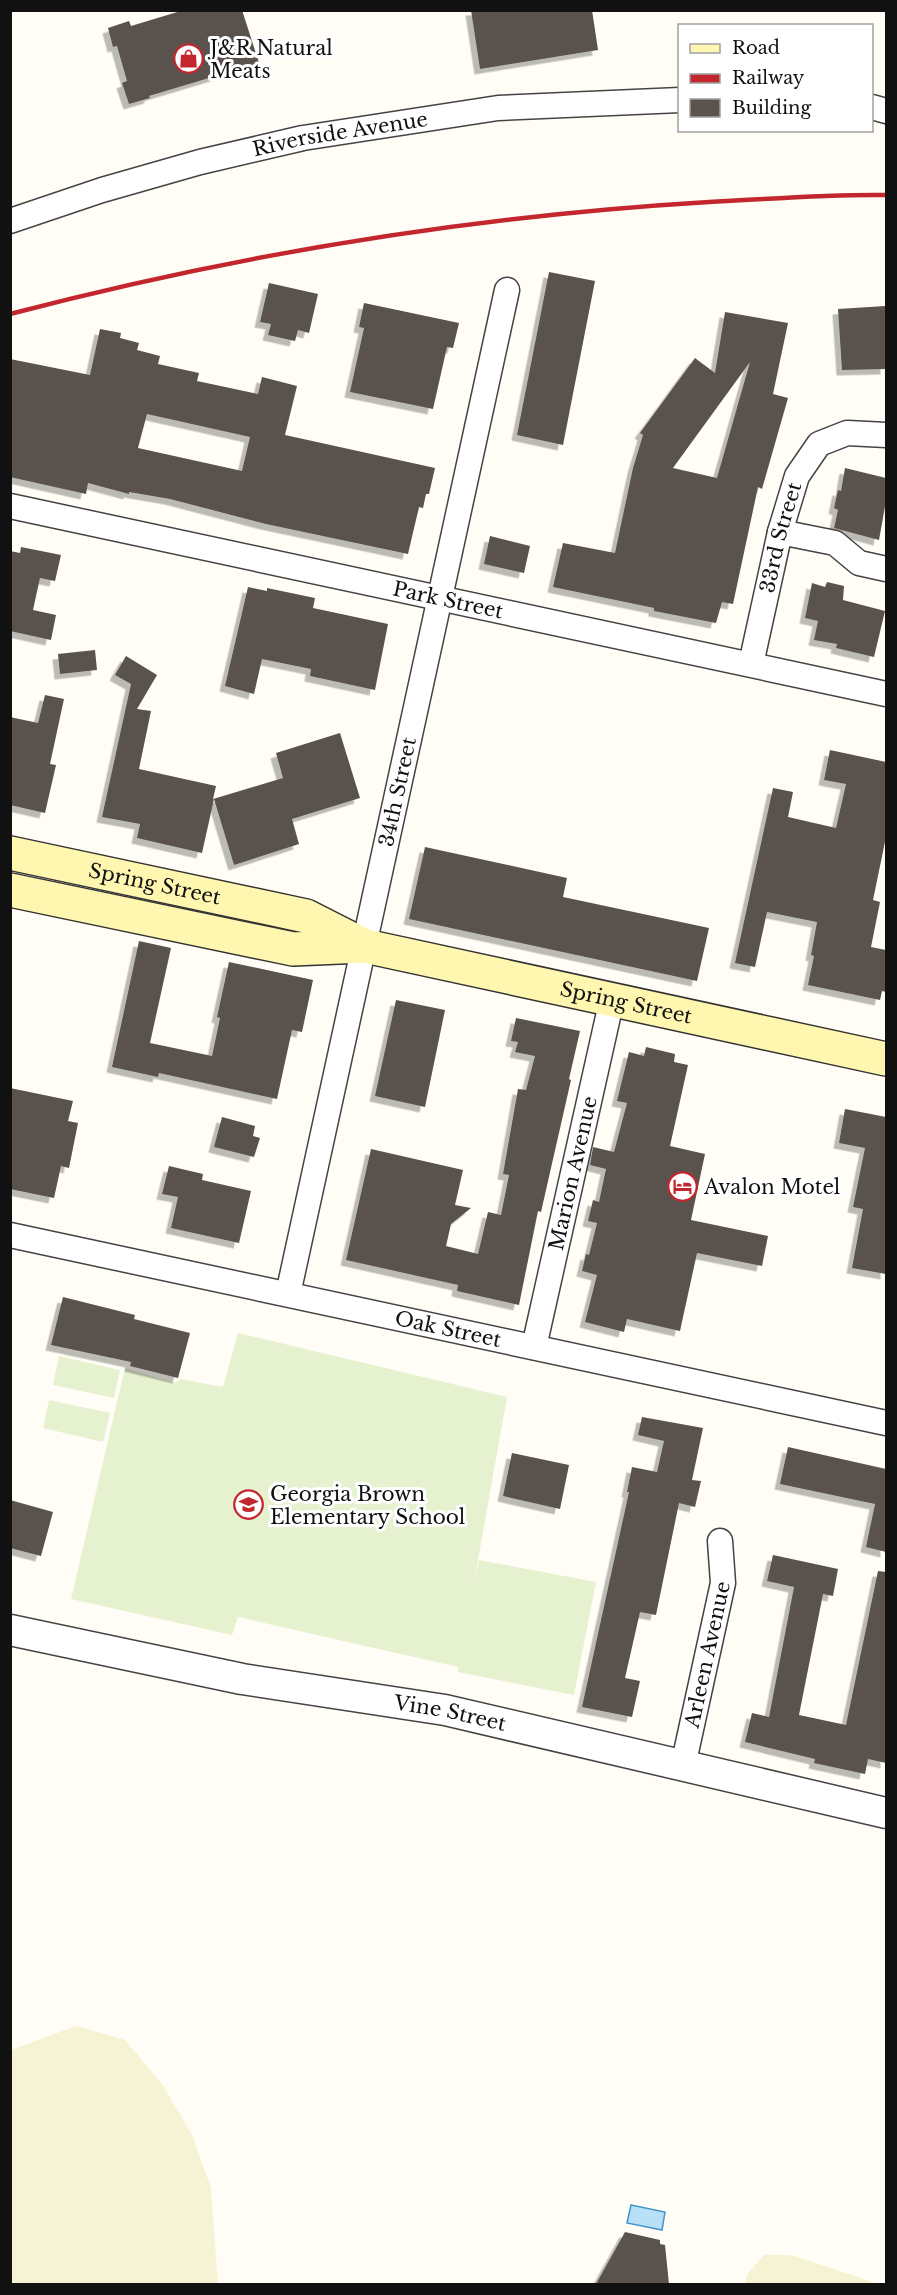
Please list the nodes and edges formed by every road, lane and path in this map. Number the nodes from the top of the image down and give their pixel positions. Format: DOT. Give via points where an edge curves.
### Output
graph roads {
  1 [pos="678,100"];
  2 [pos="10,221"];
  3 [pos="507,290"];
  4 [pos="886,435"];
  5 [pos="10,506"];
  6 [pos="780,532"];
  7 [pos="886,569"];
  8 [pos="439,598"];
  9 [pos="751,664"];
  10 [pos="886,694"];
  11 [pos="10,853"];
  12 [pos="10,890"];
  13 [pos="365,946"];
  14 [pos="612,999"];
  15 [pos="886,1059"];
  16 [pos="10,1235"];
  17 [pos="288,1294"];
  18 [pos="534,1347"];
  19 [pos="886,1423"];
  20 [pos="720,1541"];
  21 [pos="10,1630"];
  22 [pos="683,1766"];
  23 [pos="886,1813"];
  1 -- 2 [label="street, Riverside Avenue" via="498,108 303,138 102,189"];
  3 -- 8 [label="street, 34th Street"];
  4 -- 6 [label="street, 33rd Street" via="847,433 819,444 797,476"];
  5 -- 8 [label="street, Park Street"];
  6 -- 7 [label="street" via="835,543 859,563"];
  6 -- 9 [label="street, 33rd Street"];
  8 -- 9 [label="street, Park Street"];
  8 -- 13 [label="street, 34th Street"];
  9 -- 10 [label="street, Park Street"];
  11 -- 13 [label="main road, Spring Street" via="306,916"];
  12 -- 13 [label="main road, Spring Street" via="293,949"];
  13 -- 14 [label="main road, Spring Street"];
  13 -- 17 [label="street, 34th Street"];
  14 -- 15 [label="main road, Spring Street"];
  14 -- 18 [label="street, Marion Avenue"];
  16 -- 17 [label="street, Oak Street"];
  17 -- 18 [label="street, Oak Street"];
  18 -- 19 [label="street, Oak Street"];
  20 -- 22 [label="street, Arleen Avenue" via="723,1583"];
  21 -- 22 [label="street, Vine Street" via="242,1679 445,1710"];
  22 -- 23 [label="street, Vine Street"];
}
